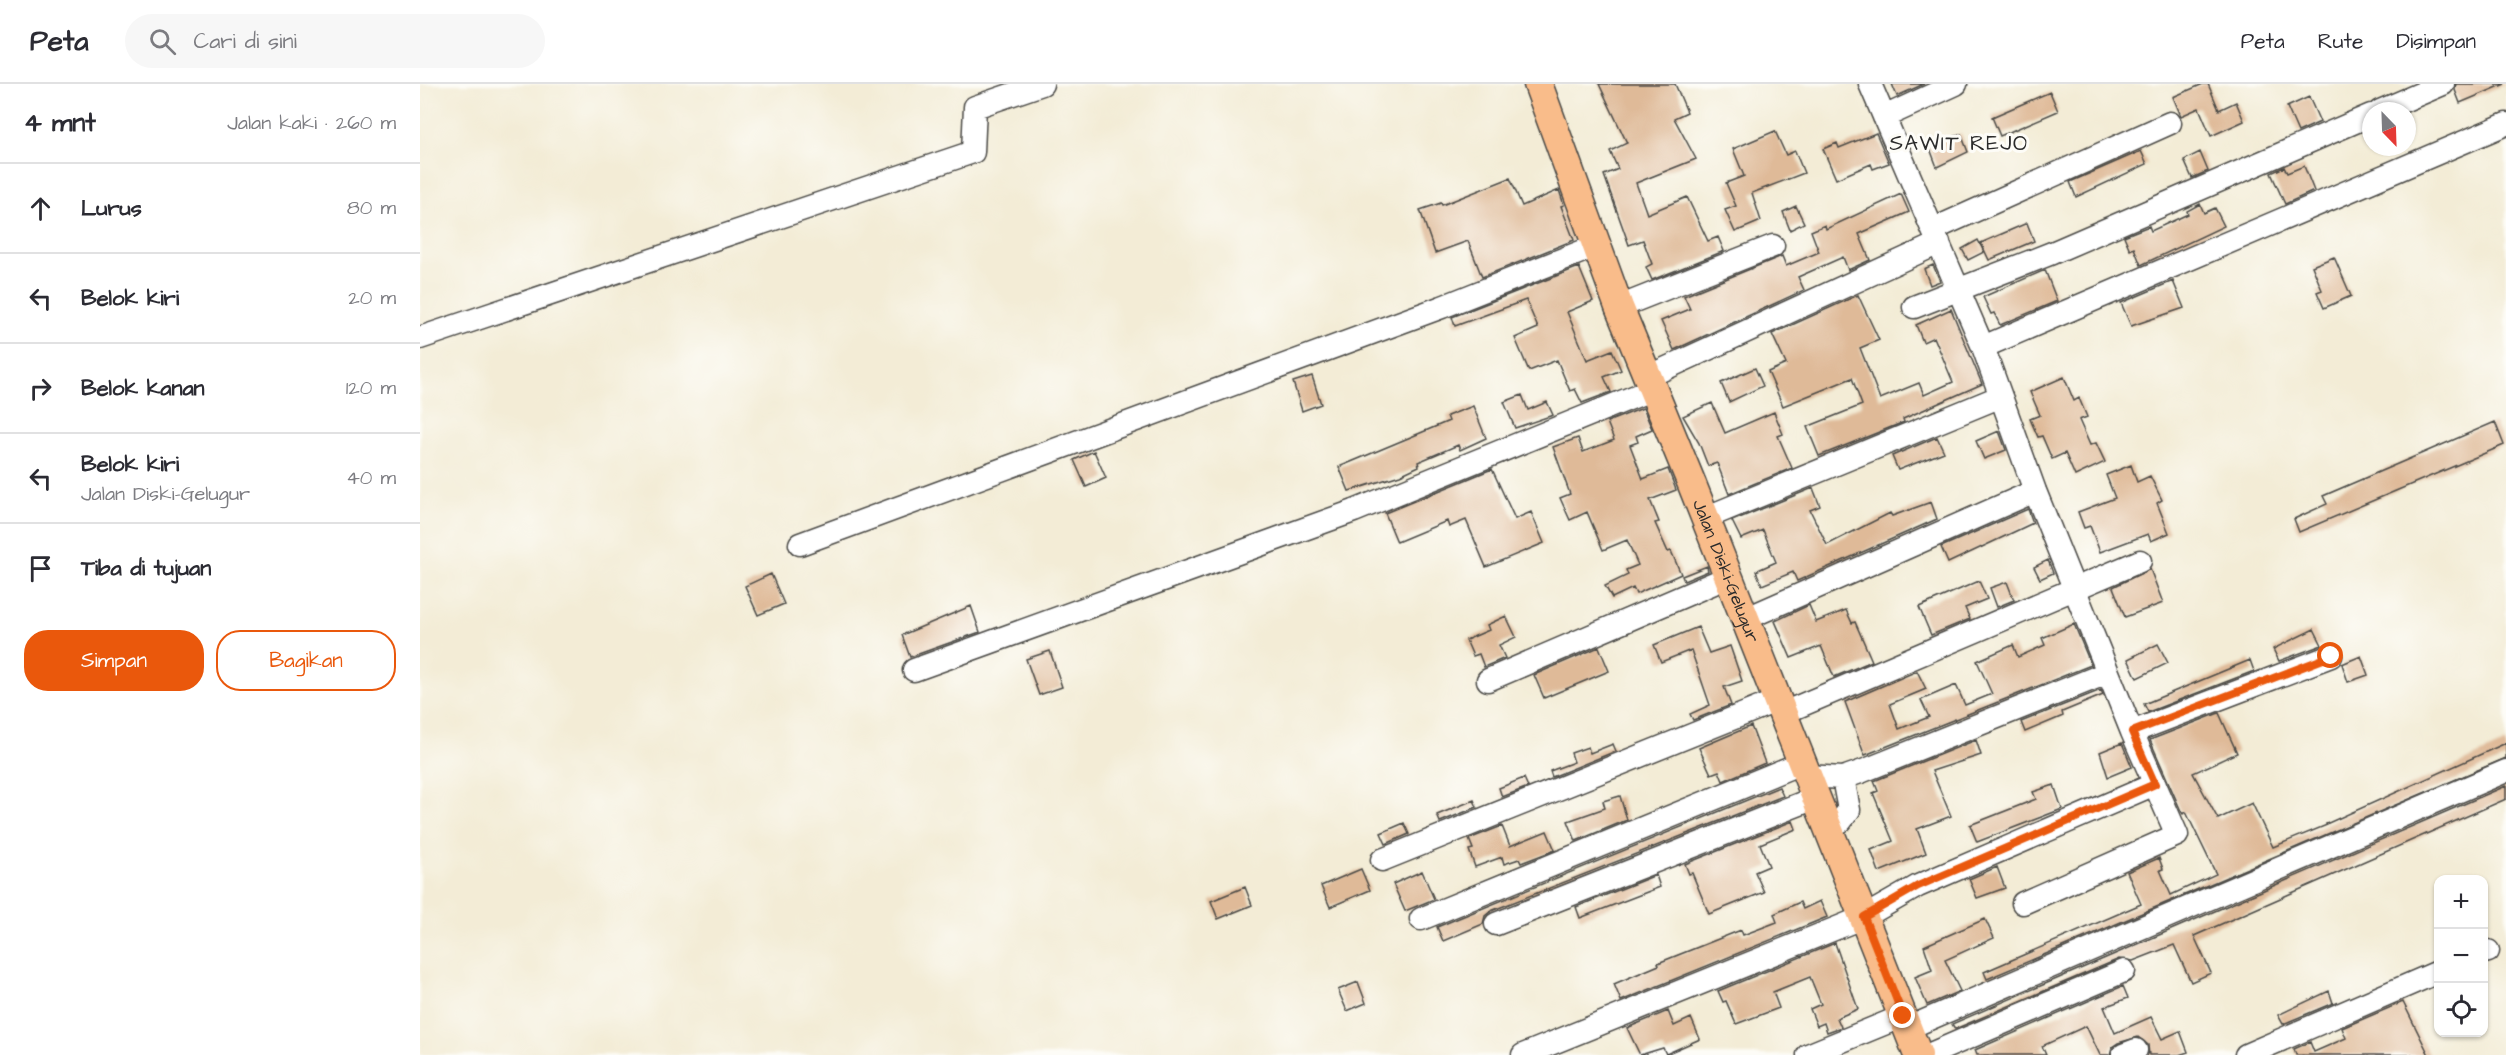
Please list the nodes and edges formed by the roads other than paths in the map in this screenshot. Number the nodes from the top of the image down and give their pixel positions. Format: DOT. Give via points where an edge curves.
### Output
graph roads {
  1 [pos="1042,84"];
  2 [pos="1538,84"];
  3 [pos="1870,84"];
  4 [pos="1956,84"];
  5 [pos="2443,84"];
  6 [pos="2401,102"];
  7 [pos="1884,117"];
  8 [pos="2362,119"];
  9 [pos="2170,123"];
  10 [pos="2506,124"];
  11 [pos="1936,236"];
  12 [pos="1596,246"];
  13 [pos="1773,246"];
  14 [pos="1959,289"];
  15 [pos="1619,307"];
  16 [pos="1914,307"];
  17 [pos="420,338"];
  18 [pos="1983,347"];
  19 [pos="1650,383"];
  20 [pos="1999,397"];
  21 [pos="2035,491"];
  22 [pos="1705,518"];
  23 [pos="800,544"];
  24 [pos="2140,561"];
  25 [pos="1728,577"];
  26 [pos="2074,589"];
  27 [pos="1745,619"];
  28 [pos="2331,656"];
  29 [pos="914,670"];
  30 [pos="2107,673"];
  31 [pos="1488,680"];
  32 [pos="1779,707"];
  33 [pos="2132,732"];
  34 [pos="2506,771"];
  35 [pos="1843,778"];
  36 [pos="1808,779"];
  37 [pos="2155,784"];
  38 [pos="1828,828"];
  39 [pos="1382,860"];
  40 [pos="2023,903"];
  41 [pos="1864,917"];
  42 [pos="1421,919"];
  43 [pos="1496,924"];
  44 [pos="2124,971"];
  45 [pos="2434,974"];
  46 [pos="1905,1022"];
  47 [pos="1523,1055"];
  48 [pos="1808,1055"];
  49 [pos="1918,1055"];
  50 [pos="1928,1055"];
  51 [pos="2246,1055"];
  1 -- 17 [label="street" via="975,107 973,152"];
  2 -- 12 [label="main road, Jalan Diski–Gelugur"];
  3 -- 7 [label="street"];
  4 -- 7 [label="street"];
  5 -- 6 [label="street"];
  7 -- 11 [label="street"];
  8 -- 14 [label="street"];
  9 -- 11 [label="street"];
  10 -- 18 [label="street"];
  11 -- 14 [label="street"];
  11 -- 19 [label="street"];
  12 -- 15 [label="main road, Jalan Diski–Gelugur"];
  12 -- 23 [label="street" via="1442,307"];
  13 -- 15 [label="street"];
  14 -- 16 [label="street"];
  14 -- 18 [label="street"];
  15 -- 19 [label="main road, Jalan Diski–Gelugur"];
  18 -- 20 [label="street"];
  19 -- 22 [label="main road, Jalan Diski–Gelugur"];
  19 -- 29 [label="street" via="1354,510"];
  20 -- 21 [label="street"];
  20 -- 22 [label="street"];
  21 -- 26 [label="street"];
  21 -- 27 [label="street"];
  22 -- 25 [label="main road, Jalan Diski–Gelugur"];
  24 -- 26 [label="street"];
  25 -- 27 [label="main road, Jalan Diski–Gelugur"];
  25 -- 31 [label="street"];
  26 -- 30 [label="street"];
  26 -- 32 [label="street"];
  27 -- 32 [label="main road, Jalan Diski–Gelugur"];
  28 -- 33 [label="street"];
  30 -- 33 [label="street"];
  30 -- 35 [label="street"];
  32 -- 36 [label="main road, Jalan Diski–Gelugur"];
  32 -- 39 [label="street"];
  33 -- 37 [label="street"];
  34 -- 46 [label="street"];
  35 -- 36 [label="street"];
  35 -- 38 [label="street" via="1849,810 1841,821"];
  36 -- 38 [label="main road, Jalan Diski–Gelugur"];
  36 -- 42 [label="street"];
  36 -- 43 [label="street"];
  37 -- 40 [label="street" via="2177,835"];
  37 -- 41 [label="street" via="1918,886"];
  38 -- 41 [label="main road, Jalan Diski–Gelugur"];
  41 -- 46 [label="main road, Jalan Diski–Gelugur"];
  41 -- 47 [label="street"];
  44 -- 50 [label="street"];
  45 -- 51 [label="street"];
  46 -- 48 [label="street"];
  46 -- 49 [label="main road, Jalan Diski–Gelugur"];
}
